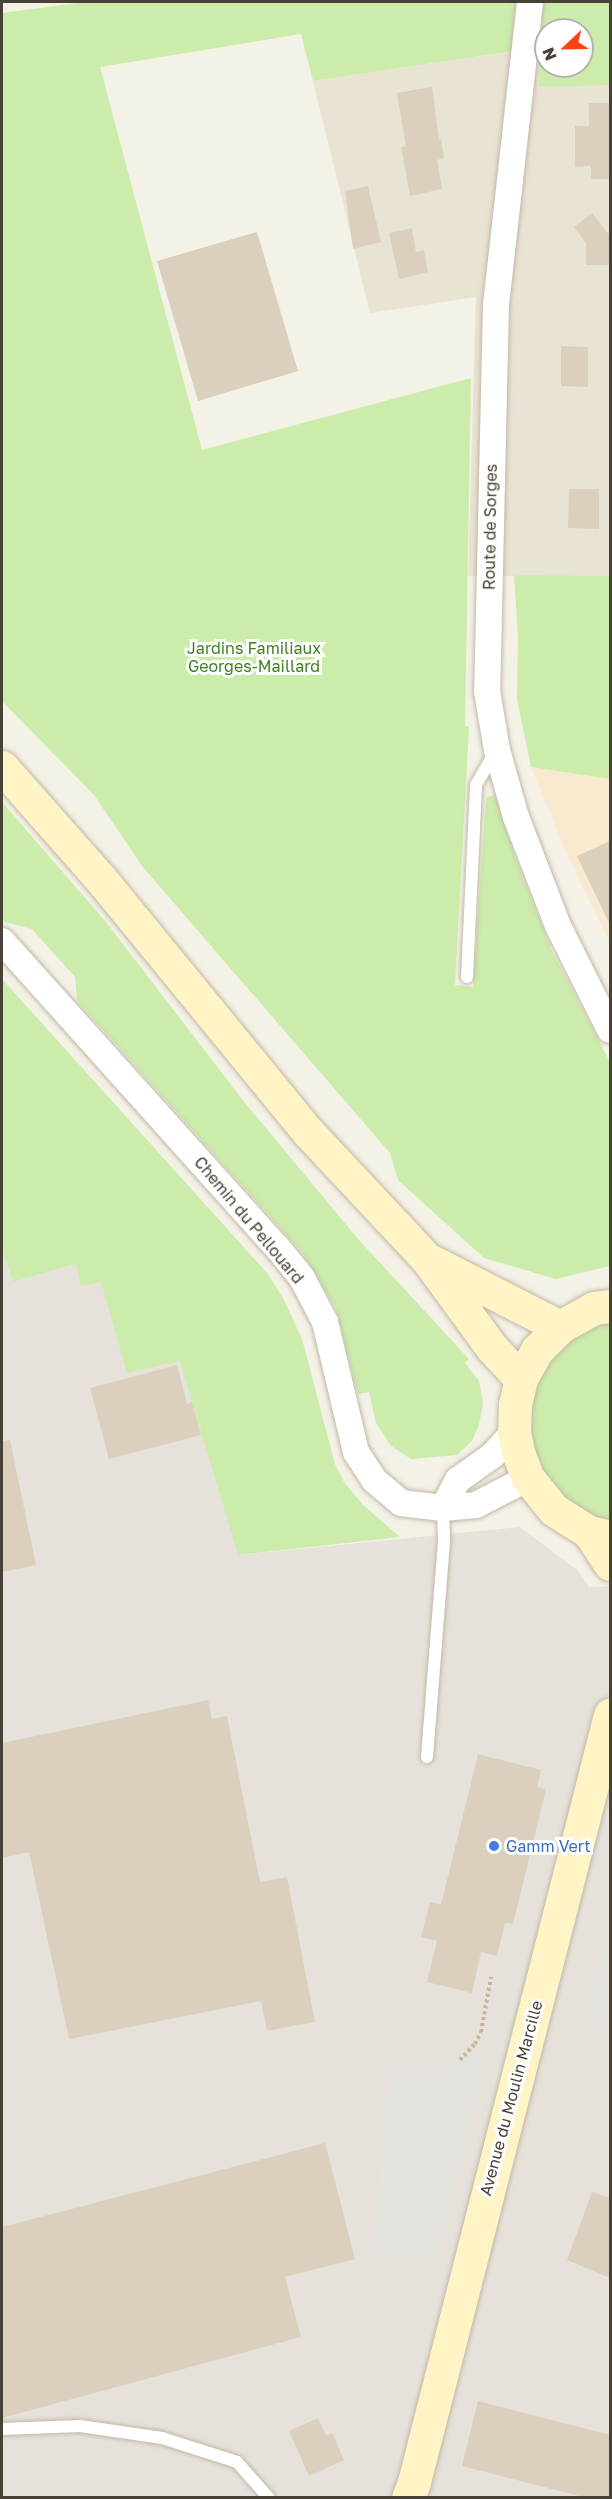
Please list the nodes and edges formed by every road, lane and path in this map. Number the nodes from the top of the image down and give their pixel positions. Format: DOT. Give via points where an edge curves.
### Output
graph roads {
  1 [pos="530,2"];
  2 [pos="496,750"];
  3 [pos="2,767"];
  4 [pos="2,941"];
  5 [pos="467,977"];
  6 [pos="610,1030"];
  7 [pos="427,1259"];
  8 [pos="610,1306"];
  9 [pos="560,1327"];
  10 [pos="521,1379"];
  11 [pos="514,1432"];
  12 [pos="528,1478"];
  13 [pos="443,1508"];
  14 [pos="600,1535"];
  15 [pos="610,1564"];
  16 [pos="610,1715"];
  17 [pos="427,1756"];
  18 [pos="491,1977"];
  19 [pos="460,2060"];
  20 [pos="2,2429"];
  21 [pos="411,2492"];
  22 [pos="268,2498"];
  1 -- 2 [label="street, Route de Sorges" via="496,304 487,691"];
  2 -- 5 [label="lane" via="476,785"];
  2 -- 6 [label="street, Route de Sorges" via="516,817 558,926"];
  3 -- 7 [label="main road" via="100,878 308,1132"];
  4 -- 13 [label="street, Chemin du Pellouard" via="302,1278 325,1322 356,1452 374,1480 401,1503"];
  7 -- 9 [label="main road"];
  7 -- 10 [label="main road" via="492,1348"];
  8 -- 9 [label="main road" via="594,1308"];
  9 -- 10 [label="main road" via="537,1350"];
  10 -- 11 [label="main road"];
  11 -- 12 [label="main road"];
  11 -- 13 [label="street" via="493,1455 458,1480"];
  12 -- 13 [label="street, Chemin du Pellouard" via="476,1505"];
  12 -- 14 [label="main road" via="554,1510"];
  13 -- 17 [label="lane"];
  14 -- 15 [label="main road"];
  16 -- 21 [label="main road, Avenue du Moulin Marcille"];
  18 -- 19 [label="path" via="482,2032"];
  20 -- 22 [label="lane" via="80,2426 162,2438 237,2462"];
}
